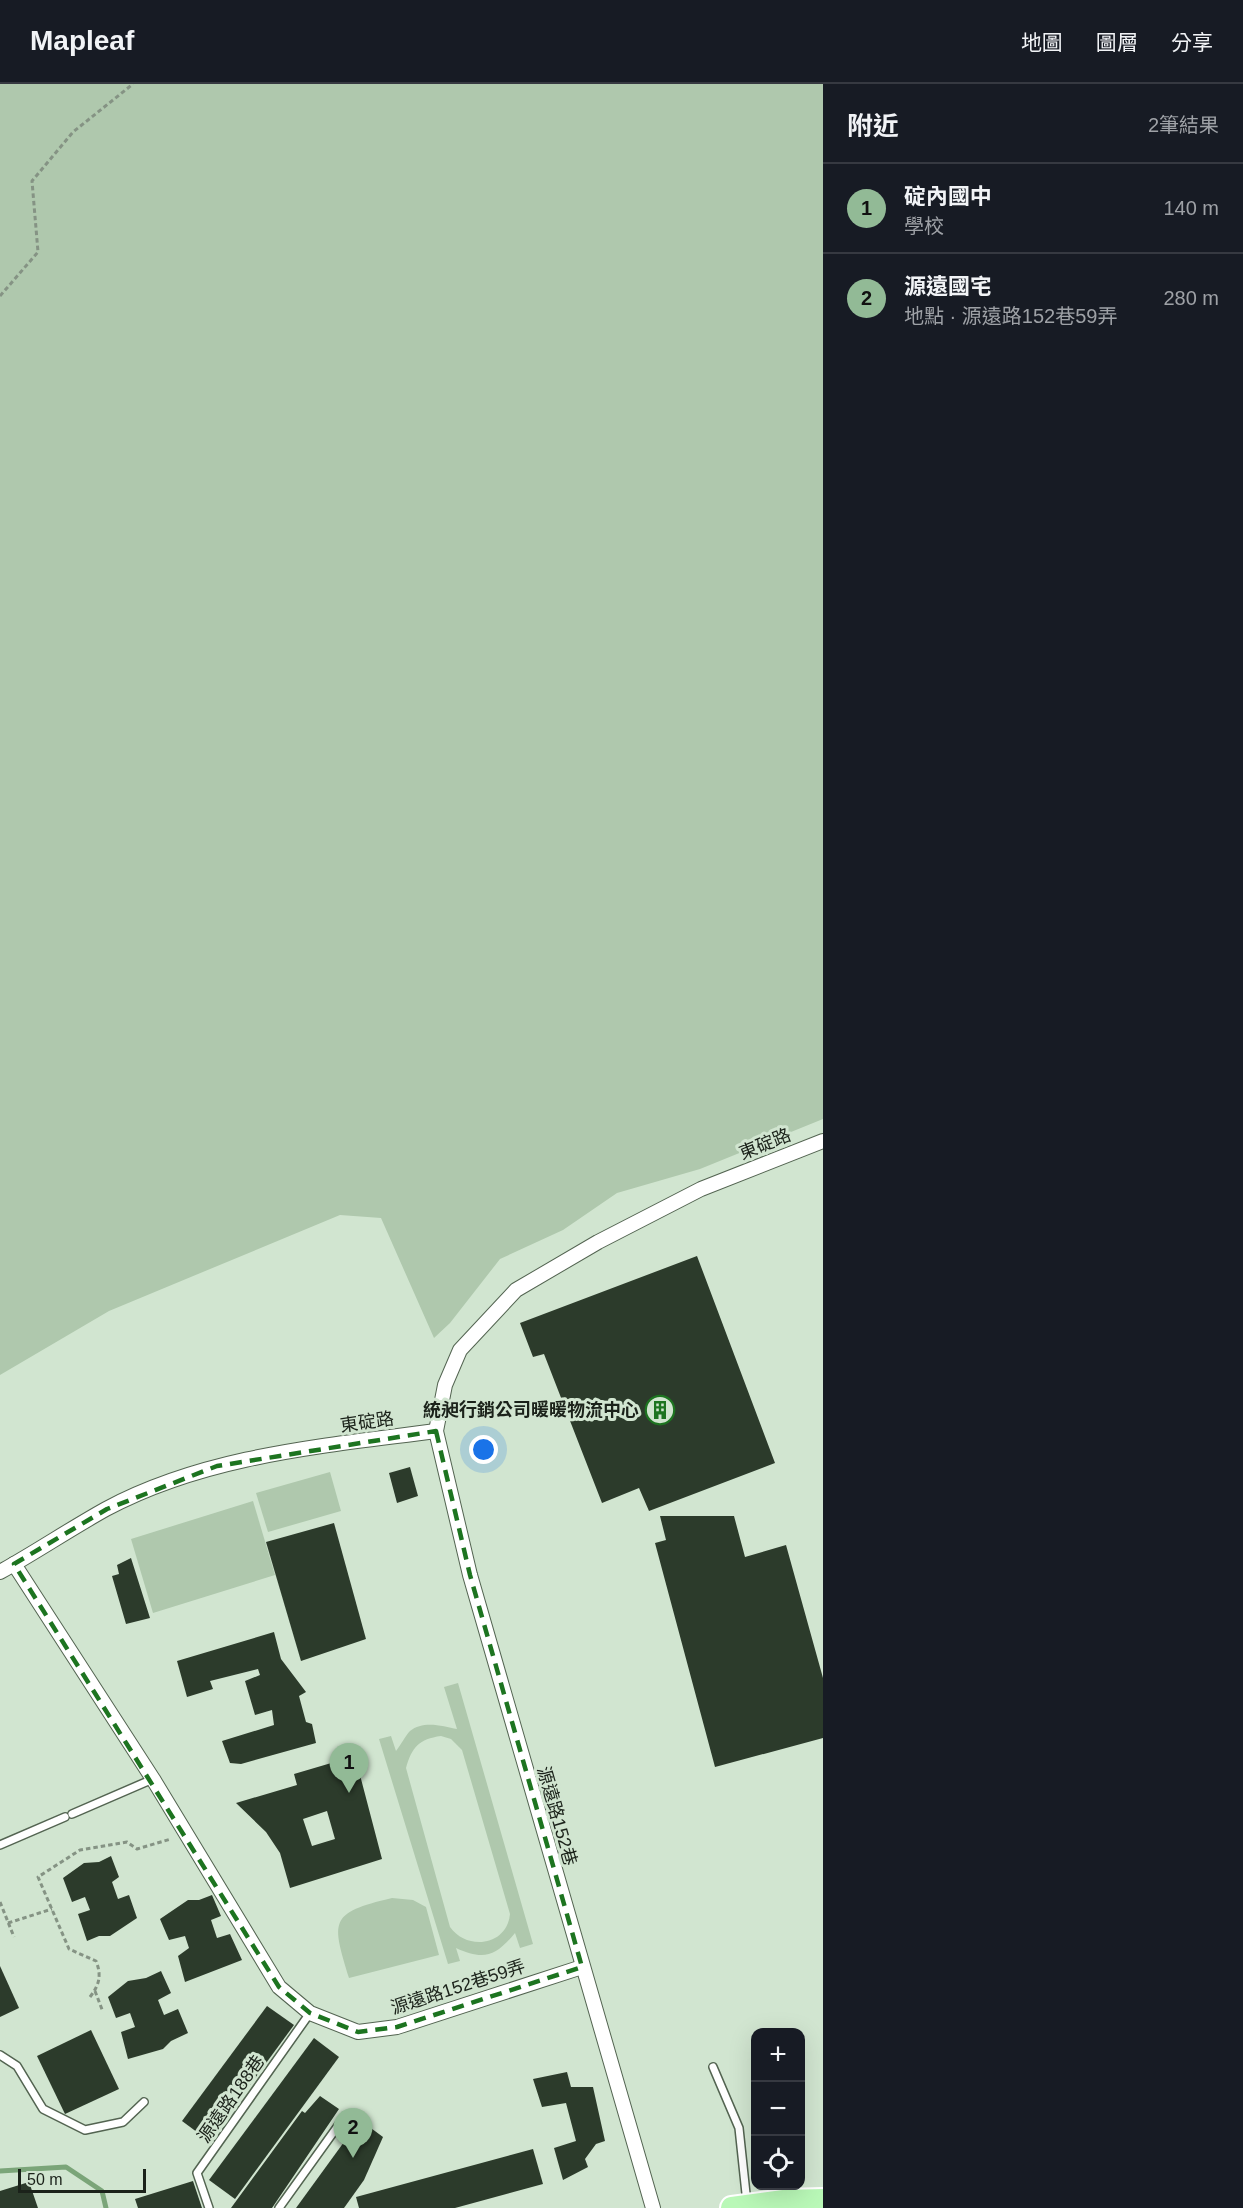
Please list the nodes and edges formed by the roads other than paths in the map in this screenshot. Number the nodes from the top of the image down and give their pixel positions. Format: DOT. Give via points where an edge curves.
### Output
graph roads {
  1 [pos="823,1141"];
  2 [pos="436,1431"];
  3 [pos="14,1564"];
  4 [pos="0,1572"];
  5 [pos="153,1779"];
  6 [pos="0,1845"];
  7 [pos="582,1967"];
  8 [pos="310,2013"];
  9 [pos="0,2055"];
  10 [pos="713,2067"];
  11 [pos="144,2102"];
  12 [pos="345,2116"];
  13 [pos="823,2200"];
  14 [pos="739,2207"];
  15 [pos="209,2208"];
  16 [pos="279,2208"];
  17 [pos="653,2208"];
  1 -- 2 [label="street, 東碇路" via="701,1190 598,1242 516,1290 460,1350 445,1385"];
  2 -- 3 [label="street, 東碇路" via="262,1455 218,1466 107,1509"];
  2 -- 7 [label="street, 源遠路152巷" via="470,1575"];
  3 -- 4 [label="street, 東碇路"];
  3 -- 5 [label="street, 源遠路152巷59弄"];
  5 -- 6 [label="lane"];
  5 -- 8 [label="street, 源遠路152巷59弄" via="279,1987"];
  7 -- 8 [label="street, 源遠路152巷59弄" via="397,2027 358,2032"];
  7 -- 17 [label="street, 源遠路152巷"];
  8 -- 15 [label="lane, 源遠路188巷" via="197,2174"];
  9 -- 11 [label="lane" via="17,2066 43,2109 85,2130 123,2122"];
  10 -- 14 [label="lane" via="739,2128"];
  12 -- 16 [label="lane"];
  13 -- 14 [label="main road"];
}
